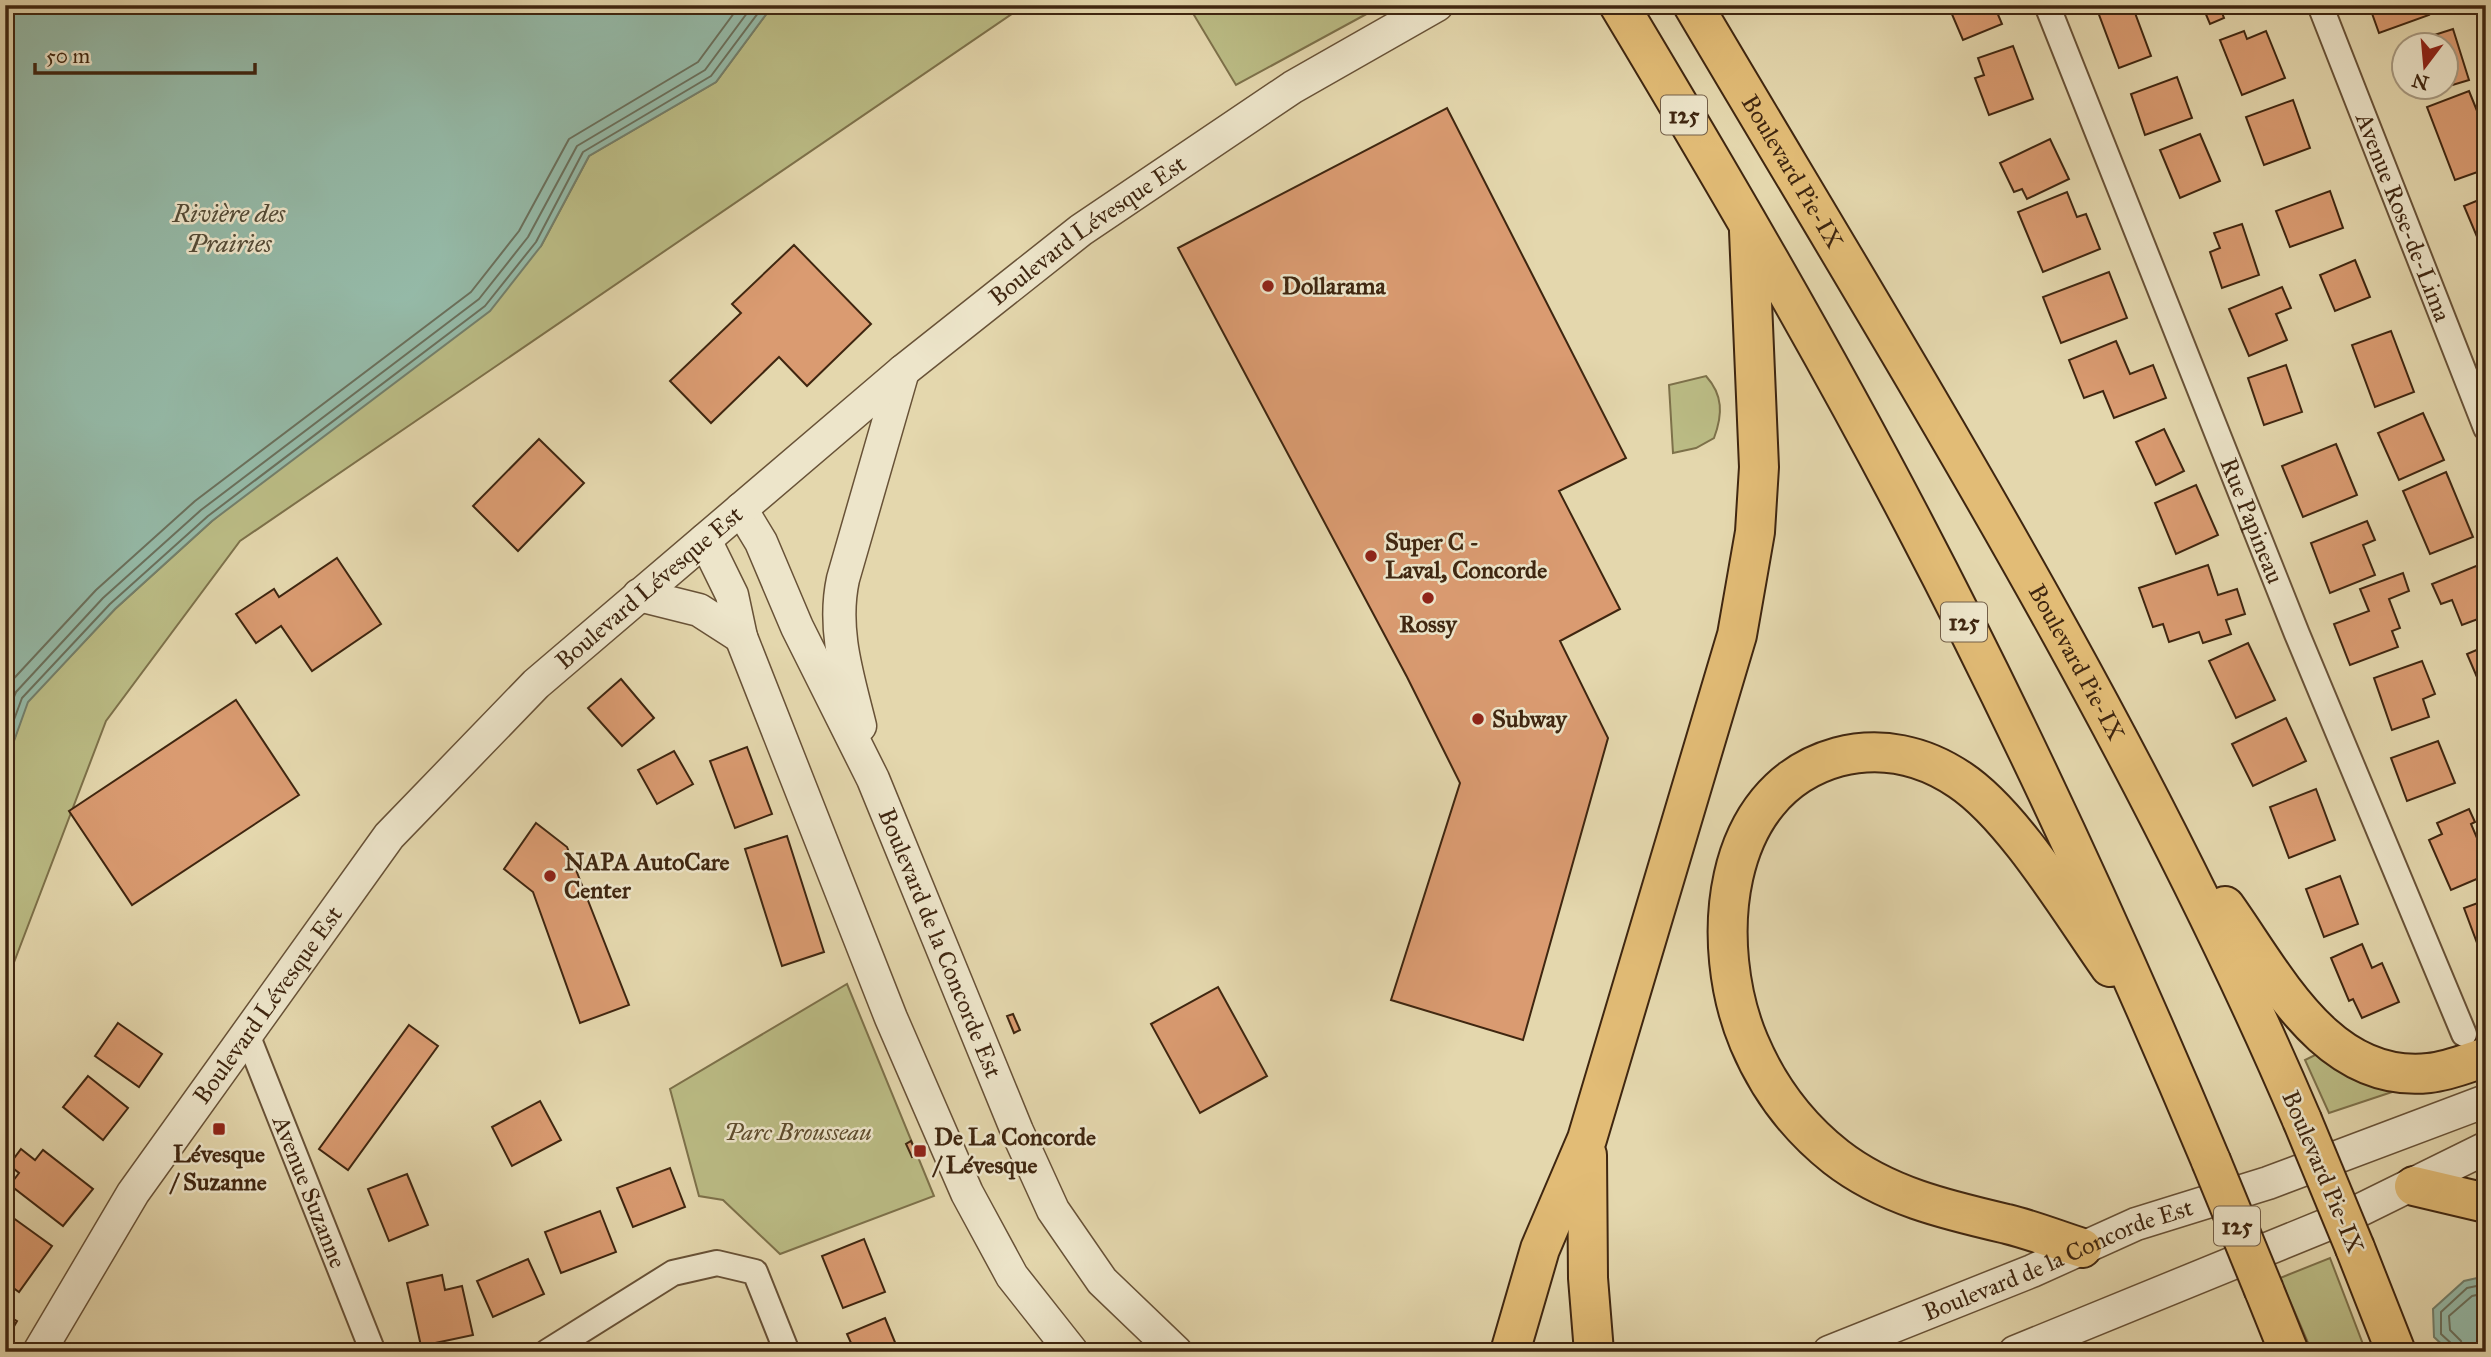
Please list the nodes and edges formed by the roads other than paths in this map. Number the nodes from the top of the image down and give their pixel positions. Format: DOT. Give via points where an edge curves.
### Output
graph roads {
  1 [pos="1437,5"];
  2 [pos="1619,5"];
  3 [pos="1693,5"];
  4 [pos="2047,5"];
  5 [pos="2320,5"];
  6 [pos="1748,225"];
  7 [pos="903,371"];
  8 [pos="2486,428"];
  9 [pos="741,509"];
  10 [pos="705,540"];
  11 [pos="639,595"];
  12 [pos="741,636"];
  13 [pos="873,779"];
  14 [pos="2159,813"];
  15 [pos="2156,1031"];
  16 [pos="246,1032"];
  17 [pos="2475,1045"];
  18 [pos="2486,1101"];
  19 [pos="1587,1139"];
  20 [pos="2486,1149"];
  21 [pos="2414,1186"];
  22 [pos="2486,1203"];
  23 [pos="2082,1248"];
  24 [pos="39,1352"];
  25 [pos="373,1352"];
  26 [pos="547,1352"];
  27 [pos="787,1352"];
  28 [pos="1072,1352"];
  29 [pos="1176,1352"];
  30 [pos="1510,1352"];
  31 [pos="1594,1352"];
  32 [pos="1829,1352"];
  33 [pos="2015,1352"];
  34 [pos="2289,1352"];
  35 [pos="2396,1352"];
  1 -- 7 [label="street, Boulevard Lévesque Est" via="1293,87 1149,182"];
  2 -- 6 [label="highway, 125"];
  3 -- 14 [label="highway, Boulevard Pie-IX / 125" via="2036,587"];
  4 -- 17 [label="street, Rue Papineau" via="2297,634"];
  5 -- 8 [label="street, Avenue Rose-de-Lima"];
  6 -- 15 [label="highway, 125" via="1941,576 2031,756"];
  6 -- 19 [label="highway" via="1759,454 1755,531 1744,602"];
  7 -- 9 [label="street, Boulevard Lévesque Est"];
  7 -- 13 [label="street" via="838,609 840,643"];
  9 -- 10 [label="street, Boulevard Lévesque Est"];
  9 -- 13 [label="street, Boulevard de la Concorde Est"];
  10 -- 11 [label="street, Boulevard Lévesque Est"];
  10 -- 12 [label="street" via="733,595"];
  11 -- 12 [label="street" via="699,610"];
  11 -- 16 [label="street, Boulevard Lévesque Est" via="527,693 389,836"];
  12 -- 28 [label="street" via="891,1018 967,1194 1012,1276"];
  13 -- 29 [label="street, Boulevard de la Concorde Est" via="1053,1210 1102,1281"];
  14 -- 17 [label="highway" via="2301,1013 2336,1047 2370,1065 2407,1073 2441,1071"];
  14 -- 35 [label="highway, Boulevard Pie-IX / 125, bridge" via="2260,1024"];
  15 -- 23 [label="highway" via="2004,821 1974,791 1941,769 1906,755 1877,751 1830,760 1784,786 1749,832 1729,898 1729,961 1749,1041 1787,1108 1837,1158 1887,1187 1945,1210 2009,1224"];
  15 -- 34 [label="highway, 125, bridge"];
  16 -- 24 [label="street, Boulevard Lévesque Est" via="133,1193"];
  16 -- 25 [label="street, Avenue Suzanne"];
  18 -- 23 [label="street, Boulevard de la Concorde Est" via="2258,1187 2136,1224"];
  19 -- 30 [label="highway" via="1540,1249"];
  19 -- 31 [label="highway" via="1588,1290"];
  20 -- 21 [label="street"];
  21 -- 22 [label="highway"];
  21 -- 33 [label="street"];
  23 -- 32 [label="street, Boulevard de la Concorde Est"];
  26 -- 27 [label="street" via="673,1273 717,1263 755,1272"];
}
